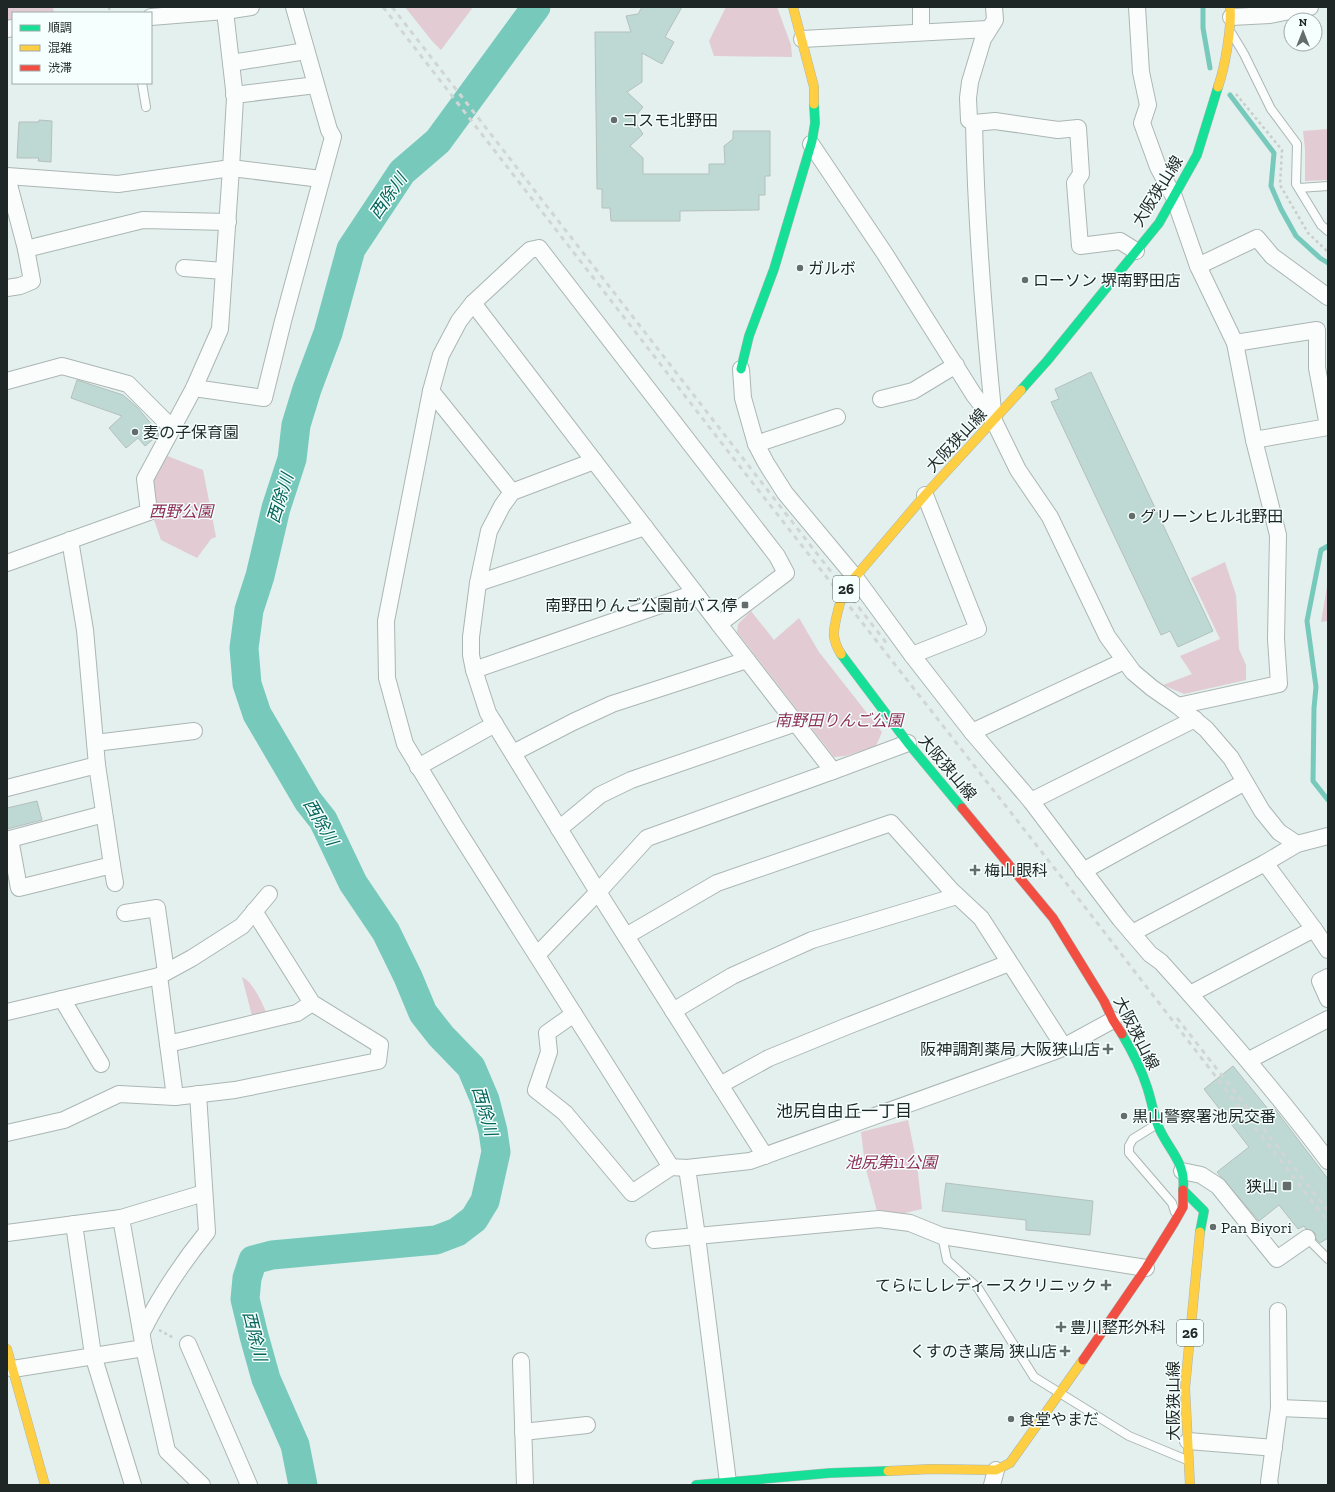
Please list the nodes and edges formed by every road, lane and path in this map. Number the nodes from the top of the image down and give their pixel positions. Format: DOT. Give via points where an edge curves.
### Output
graph roads {
  1 [pos="251,7"];
  2 [pos="294,7"];
  3 [pos="793,7"];
  4 [pos="921,7"];
  5 [pos="994,7"];
  6 [pos="1136,7"];
  7 [pos="1310,7"];
  8 [pos="227,10"];
  9 [pos="152,17"];
  10 [pos="1230,18"];
  11 [pos="988,29"];
  12 [pos="921,32"];
  13 [pos="802,39"];
  14 [pos="306,51"];
  15 [pos="231,63"];
  16 [pos="1222,76"];
  17 [pos="142,84"];
  18 [pos="316,85"];
  19 [pos="234,95"];
  20 [pos="146,107"];
  21 [pos="974,123"];
  22 [pos="811,144"];
  23 [pos="231,168"];
  24 [pos="7,176"];
  25 [pos="321,180"];
  26 [pos="1328,186"];
  27 [pos="1299,188"];
  28 [pos="1174,197"];
  29 [pos="228,222"];
  30 [pos="1328,231"];
  31 [pos="26,249"];
  32 [pos="1136,251"];
  33 [pos="1328,252"];
  34 [pos="1198,266"];
  35 [pos="184,268"];
  36 [pos="224,271"];
  37 [pos="7,288"];
  38 [pos="1328,297"];
  39 [pos="473,303"];
  40 [pos="1235,343"];
  41 [pos="956,365"];
  42 [pos="741,369"];
  43 [pos="7,381"];
  44 [pos="194,388"];
  45 [pos="431,391"];
  46 [pos="881,399"];
  47 [pos="837,417"];
  48 [pos="994,421"];
  49 [pos="1328,426"];
  50 [pos="172,428"];
  51 [pos="1254,440"];
  52 [pos="756,444"];
  53 [pos="594,461"];
  54 [pos="512,492"];
  55 [pos="925,496"];
  56 [pos="645,527"];
  57 [pos="70,540"];
  58 [pos="7,563"];
  59 [pos="855,577"];
  60 [pos="478,583"];
  61 [pos="695,592"];
  62 [pos="719,624"];
  63 [pos="912,655"];
  64 [pos="747,660"];
  65 [pos="1124,661"];
  66 [pos="474,670"];
  67 [pos="1178,706"];
  68 [pos="1195,719"];
  69 [pos="796,723"];
  70 [pos="495,724"];
  71 [pos="194,731"];
  72 [pos="972,732"];
  73 [pos="95,743"];
  74 [pos="908,743"];
  75 [pos="513,753"];
  76 [pos="97,765"];
  77 [pos="418,767"];
  78 [pos="833,771"];
  79 [pos="1244,782"];
  80 [pos="7,788"];
  81 [pos="1031,801"];
  82 [pos="104,814"];
  83 [pos="559,829"];
  84 [pos="1328,836"];
  85 [pos="1297,844"];
  86 [pos="1265,863"];
  87 [pos="112,865"];
  88 [pos="1083,871"];
  89 [pos="115,883"];
  90 [pos="598,892"];
  91 [pos="269,894"];
  92 [pos="957,896"];
  93 [pos="254,911"];
  94 [pos="125,913"];
  95 [pos="1314,929"];
  96 [pos="1132,933"];
  97 [pos="626,936"];
  98 [pos="1328,950"];
  99 [pos="537,955"];
  100 [pos="1009,963"];
  101 [pos="162,974"];
  102 [pos="1328,977"];
  103 [pos="1190,994"];
  104 [pos="62,999"];
  105 [pos="1328,999"];
  106 [pos="312,1003"];
  107 [pos="673,1011"];
  108 [pos="7,1012"];
  109 [pos="574,1014"];
  110 [pos="1328,1019"];
  111 [pos="1113,1020"];
  112 [pos="168,1044"];
  113 [pos="1064,1047"];
  114 [pos="1249,1060"];
  115 [pos="100,1064"];
  116 [pos="720,1085"];
  117 [pos="198,1094"];
  118 [pos="175,1097"];
  119 [pos="1157,1124"];
  120 [pos="7,1133"];
  121 [pos="765,1156"];
  122 [pos="1328,1161"];
  123 [pos="671,1167"];
  124 [pos="687,1168"];
  125 [pos="1182,1171"];
  126 [pos="1183,1190"];
  127 [pos="204,1193"];
  128 [pos="121,1218"];
  129 [pos="1177,1218"];
  130 [pos="74,1224"];
  131 [pos="7,1233"];
  132 [pos="697,1236"];
  133 [pos="942,1236"];
  134 [pos="1307,1238"];
  135 [pos="654,1240"];
  136 [pos="1328,1259"];
  137 [pos="1146,1268"];
  138 [pos="1278,1311"];
  139 [pos="144,1328"];
  140 [pos="188,1344"];
  141 [pos="144,1348"];
  142 [pos="7,1349"];
  143 [pos="93,1355"];
  144 [pos="521,1361"];
  145 [pos="13,1369"];
  146 [pos="1060,1394"];
  147 [pos="1279,1408"];
  148 [pos="1328,1410"];
  149 [pos="587,1425"];
  150 [pos="523,1432"];
  151 [pos="1188,1441"];
  152 [pos="1274,1448"];
  153 [pos="1188,1460"];
  154 [pos="994,1477"];
  155 [pos="877,1478"];
  156 [pos="728,1482"];
  157 [pos="45,1485"];
  158 [pos="133,1485"];
  159 [pos="202,1485"];
  160 [pos="249,1485"];
  161 [pos="525,1485"];
  162 [pos="696,1485"];
  163 [pos="1190,1485"];
  164 [pos="1270,1485"];
  1 -- 8 [label="street"];
  2 -- 14 [label="street"];
  3 -- 13 [label="main road"];
  4 -- 12 [label="street"];
  5 -- 11 [label="street" via="995,20"];
  6 -- 28 [label="street" via="1141,72 1148,105 1142,122 1158,167"];
  7 -- 10 [label="street" via="1270,15"];
  8 -- 9 [label="street"];
  8 -- 15 [label="street"];
  10 -- 16 [label="main road, 大阪狭山線 / 26"];
  10 -- 27 [label="lane" via="1244,54 1271,109 1297,144 1296,184"];
  11 -- 12 [label="street"];
  11 -- 21 [label="street" via="982,39 970,82 969,120"];
  12 -- 13 [label="street"];
  13 -- 22 [label="main road" via="814,87 815,123"];
  14 -- 15 [label="street"];
  14 -- 18 [label="street"];
  15 -- 19 [label="street"];
  16 -- 28 [label="main road, 大阪狭山線 / 26" via="1197,155"];
  16 -- 33 [label="path" via="1282,150 1280,184 1308,232"];
  17 -- 20 [label="lane"];
  18 -- 19 [label="street"];
  18 -- 25 [label="street" via="333,137"];
  19 -- 23 [label="street"];
  21 -- 32 [label="street" via="995,121 1058,130 1078,128 1081,174 1075,183 1080,246 1120,241"];
  21 -- 48 [label="street" via="981,275"];
  22 -- 41 [label="street"];
  22 -- 42 [label="main road" via="774,269 749,336"];
  23 -- 24 [label="street" via="118,184"];
  23 -- 25 [label="street"];
  23 -- 29 [label="street"];
  24 -- 31 [label="street"];
  25 -- 44 [label="street" via="264,398"];
  26 -- 27 [label="lane"];
  27 -- 30 [label="lane" via="1321,225"];
  28 -- 32 [label="main road, 大阪狭山線 / 26" via="1159,223"];
  28 -- 34 [label="street"];
  29 -- 31 [label="street" via="143,220"];
  29 -- 36 [label="street"];
  31 -- 37 [label="street" via="32,281"];
  32 -- 48 [label="main road, 大阪狭山線 / 26" via="1047,361"];
  34 -- 38 [label="street" via="1257,238 1272,256"];
  34 -- 40 [label="street"];
  35 -- 36 [label="street"];
  36 -- 44 [label="street" via="220,329"];
  39 -- 45 [label="street" via="459,321 441,355"];
  39 -- 53 [label="street"];
  39 -- 62 [label="street" via="530,250 539,248 777,556 786,572"];
  40 -- 49 [label="street" via="1317,330 1317,368"];
  40 -- 51 [label="street"];
  41 -- 46 [label="street" via="913,391"];
  41 -- 48 [label="street"];
  42 -- 52 [label="street" via="743,398"];
  43 -- 50 [label="street" via="62,366 128,384"];
  44 -- 50 [label="street"];
  45 -- 54 [label="street"];
  45 -- 77 [label="street" via="386,621 387,678 405,744"];
  47 -- 52 [label="street"];
  48 -- 55 [label="main road, 大阪狭山線 / 26"];
  48 -- 65 [label="street" via="1018,470 1050,517 1106,636"];
  49 -- 51 [label="street"];
  50 -- 57 [label="street" via="145,479 148,512"];
  51 -- 67 [label="street" via="1278,535 1276,639 1280,684"];
  52 -- 59 [label="street" via="785,493"];
  53 -- 54 [label="street"];
  53 -- 56 [label="street"];
  54 -- 60 [label="street" via="489,531"];
  55 -- 59 [label="main road, 大阪狭山線 / 26"];
  55 -- 63 [label="street" via="978,629"];
  56 -- 60 [label="street"];
  56 -- 61 [label="street"];
  57 -- 58 [label="street"];
  57 -- 73 [label="street" via="85,630"];
  59 -- 63 [label="street"];
  59 -- 74 [label="main road, 大阪狭山線 / 26" via="842,595 834,634 837,648"];
  60 -- 66 [label="street" via="471,637"];
  61 -- 62 [label="street"];
  61 -- 66 [label="street"];
  62 -- 64 [label="street"];
  63 -- 72 [label="street"];
  64 -- 69 [label="street"];
  64 -- 75 [label="street" via="612,704"];
  65 -- 67 [label="street" via="1152,688"];
  65 -- 72 [label="street"];
  66 -- 70 [label="street" via="488,713"];
  67 -- 68 [label="street"];
  68 -- 79 [label="street" via="1231,758"];
  68 -- 81 [label="street"];
  69 -- 78 [label="street"];
  69 -- 83 [label="street" via="631,780 600,795"];
  70 -- 75 [label="street"];
  70 -- 77 [label="street"];
  71 -- 73 [label="street"];
  72 -- 81 [label="street"];
  73 -- 76 [label="street"];
  74 -- 78 [label="street"];
  74 -- 111 [label="main road, 大阪狭山線 / 26" via="1054,918"];
  75 -- 83 [label="street"];
  76 -- 80 [label="street"];
  76 -- 82 [label="street"];
  77 -- 99 [label="street"];
  78 -- 90 [label="street" via="647,838"];
  79 -- 85 [label="street" via="1279,832"];
  79 -- 88 [label="street"];
  81 -- 88 [label="street"];
  82 -- 87 [label="street"];
  82 -- 87 [label="street" via="10,839 19,888"];
  83 -- 90 [label="street"];
  84 -- 85 [label="street"];
  85 -- 86 [label="street"];
  86 -- 95 [label="street"];
  86 -- 96 [label="street"];
  87 -- 89 [label="street"];
  88 -- 96 [label="street"];
  90 -- 97 [label="street"];
  90 -- 99 [label="street"];
  91 -- 93 [label="street"];
  92 -- 97 [label="street" via="891,823 718,883"];
  92 -- 100 [label="street" via="981,918"];
  92 -- 107 [label="street" via="812,940 732,976"];
  93 -- 101 [label="street" via="242,926"];
  93 -- 106 [label="street"];
  94 -- 101 [label="street" via="157,908"];
  95 -- 98 [label="street"];
  95 -- 103 [label="street"];
  96 -- 103 [label="street"];
  97 -- 107 [label="street"];
  99 -- 109 [label="street"];
  100 -- 113 [label="street"];
  100 -- 116 [label="street" via="776,1056"];
  101 -- 104 [label="street"];
  101 -- 112 [label="street"];
  102 -- 105 [label="street" via="1320,981"];
  103 -- 114 [label="street"];
  104 -- 108 [label="street"];
  104 -- 115 [label="street"];
  106 -- 112 [label="street" via="297,1013"];
  106 -- 117 [label="street" via="380,1045 378,1061 235,1090"];
  107 -- 116 [label="street"];
  109 -- 123 [label="street"];
  109 -- 123 [label="street" via="547,1032 549,1052 536,1090 565,1114 632,1193"];
  110 -- 114 [label="street"];
  111 -- 113 [label="street"];
  111 -- 119 [label="main road, 大阪狭山線 / 26" via="1132,1050 1147,1087"];
  112 -- 118 [label="street"];
  113 -- 121 [label="street"];
  114 -- 122 [label="street"];
  116 -- 121 [label="street"];
  117 -- 118 [label="street"];
  117 -- 127 [label="street"];
  118 -- 120 [label="street" via="120,1094 64,1120"];
  119 -- 125 [label="main road, 大阪狭山線 / 26"];
  119 -- 129 [label="lane" via="1133,1139 1129,1153 1172,1203"];
  121 -- 124 [label="street" via="750,1162"];
  123 -- 124 [label="street"];
  124 -- 132 [label="street"];
  125 -- 126 [label="main road, 大阪狭山線 / 26"];
  125 -- 134 [label="street" via="1201,1175 1218,1186 1277,1259"];
  126 -- 129 [label="main road" via="1183,1207"];
  126 -- 151 [label="main road, 大阪狭山線 / 26" via="1204,1211 1198,1244 1185,1388"];
  127 -- 128 [label="street"];
  127 -- 139 [label="street" via="207,1232 183,1262"];
  128 -- 130 [label="street"];
  128 -- 139 [label="street"];
  129 -- 137 [label="main road"];
  130 -- 131 [label="street"];
  130 -- 143 [label="street"];
  132 -- 133 [label="street" via="879,1219 910,1223"];
  132 -- 135 [label="street"];
  132 -- 156 [label="street"];
  133 -- 137 [label="street"];
  133 -- 146 [label="lane" via="947,1260 978,1288 1034,1377"];
  134 -- 136 [label="lane"];
  137 -- 146 [label="main road"];
  138 -- 147 [label="street"];
  139 -- 140 [label="path"];
  139 -- 141 [label="street"];
  140 -- 160 [label="street"];
  141 -- 143 [label="street"];
  141 -- 159 [label="street" via="167,1451"];
  142 -- 145 [label="main road"];
  143 -- 145 [label="street"];
  143 -- 158 [label="street"];
  144 -- 150 [label="street"];
  145 -- 157 [label="main road"];
  146 -- 153 [label="lane" via="1129,1436"];
  146 -- 154 [label="main road" via="1010,1463"];
  147 -- 148 [label="street"];
  147 -- 152 [label="street"];
  149 -- 150 [label="street"];
  150 -- 161 [label="street"];
  151 -- 152 [label="street"];
  151 -- 153 [label="main road, 大阪狭山線 / 26"];
  152 -- 164 [label="street"];
  153 -- 163 [label="main road, 大阪狭山線 / 26"];
  154 -- 155 [label="main road" via="932,1468"];
  155 -- 156 [label="main road" via="830,1473"];
  156 -- 162 [label="main road"];
}
